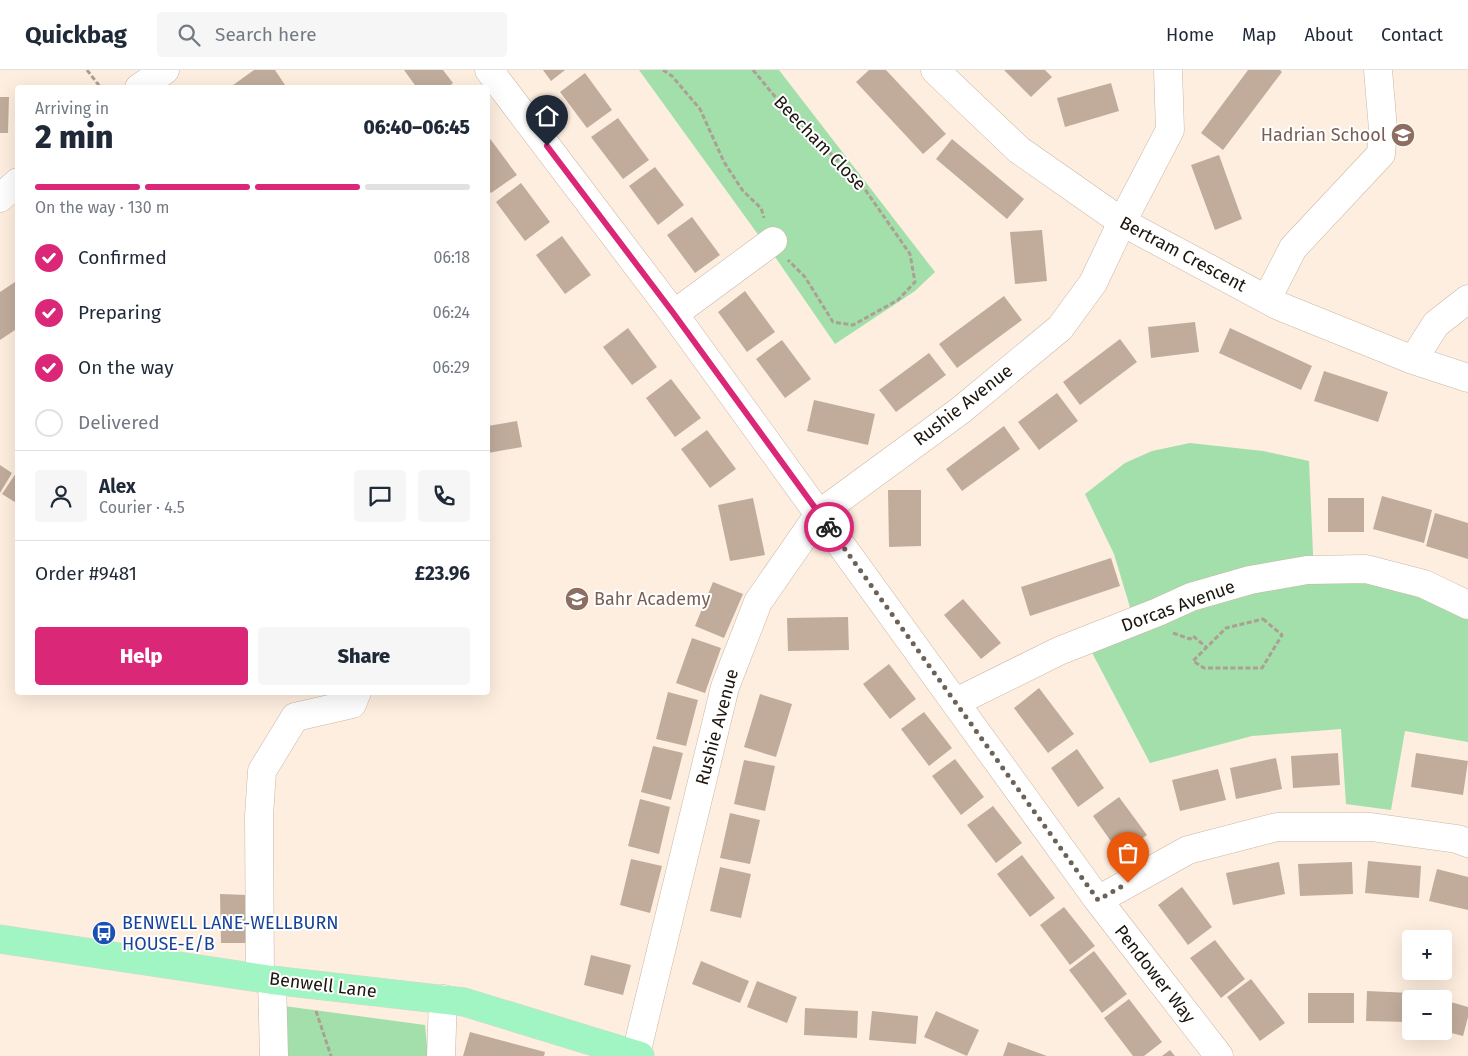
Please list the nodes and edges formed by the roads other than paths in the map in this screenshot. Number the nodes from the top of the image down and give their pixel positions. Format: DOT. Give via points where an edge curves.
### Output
graph roads {
  1 [pos="165,70"];
  2 [pos="489,70"];
  3 [pos="935,70"];
  4 [pos="1168,70"];
  5 [pos="1378,70"];
  6 [pos="143,85"];
  7 [pos="15,185"];
  8 [pos="0,198"];
  9 [pos="1122,222"];
  10 [pos="773,241"];
  11 [pos="1267,299"];
  12 [pos="1468,299"];
  13 [pos="674,314"];
  14 [pos="1412,360"];
  15 [pos="1468,378"];
  16 [pos="819,514"];
  17 [pos="1468,605"];
  18 [pos="355,695"];
  19 [pos="956,702"];
  20 [pos="1468,843"];
  21 [pos="1098,900"];
  22 [pos="0,939"];
  23 [pos="266,979"];
  24 [pos="443,999"];
  25 [pos="638,1055"];
  26 [pos="274,1056"];
  27 [pos="442,1056"];
  28 [pos="1219,1056"];
  1 -- 6 [label="street"];
  2 -- 13 [label="street, Pendower Way"];
  3 -- 9 [label="street, Bertram Crescent" via="1019,150"];
  4 -- 9 [label="street, Rushie Avenue" via="1170,130"];
  5 -- 11 [label="street" via="1383,129 1381,154 1293,248"];
  7 -- 8 [label="street"];
  9 -- 11 [label="street, Bertram Crescent"];
  9 -- 16 [label="street, Rushie Avenue" via="1093,283 1060,328 961,410"];
  10 -- 13 [label="street"];
  11 -- 14 [label="street, Bertram Crescent"];
  12 -- 14 [label="street" via="1436,324"];
  13 -- 16 [label="street, Pendower Way"];
  14 -- 15 [label="street, Bertram Crescent"];
  16 -- 19 [label="street, Pendower Way"];
  16 -- 25 [label="street, Rushie Avenue" via="758,602 725,687"];
  17 -- 19 [label="street, Dorcas Avenue" via="1424,584 1366,569 1307,570 1250,580 1191,597 1059,651"];
  18 -- 23 [label="street" via="352,704 295,717 262,771 259,816"];
  19 -- 21 [label="street, Pendower Way"];
  20 -- 21 [label="street" via="1371,827 1277,827 1188,850"];
  21 -- 28 [label="street, Pendower Way"];
  22 -- 23 [label="main road, Benwell Lane"];
  23 -- 24 [label="main road, Benwell Lane"];
  23 -- 26 [label="street"];
  24 -- 25 [label="main road, Benwell Lane" via="464,1002"];
  24 -- 27 [label="street"];
}
